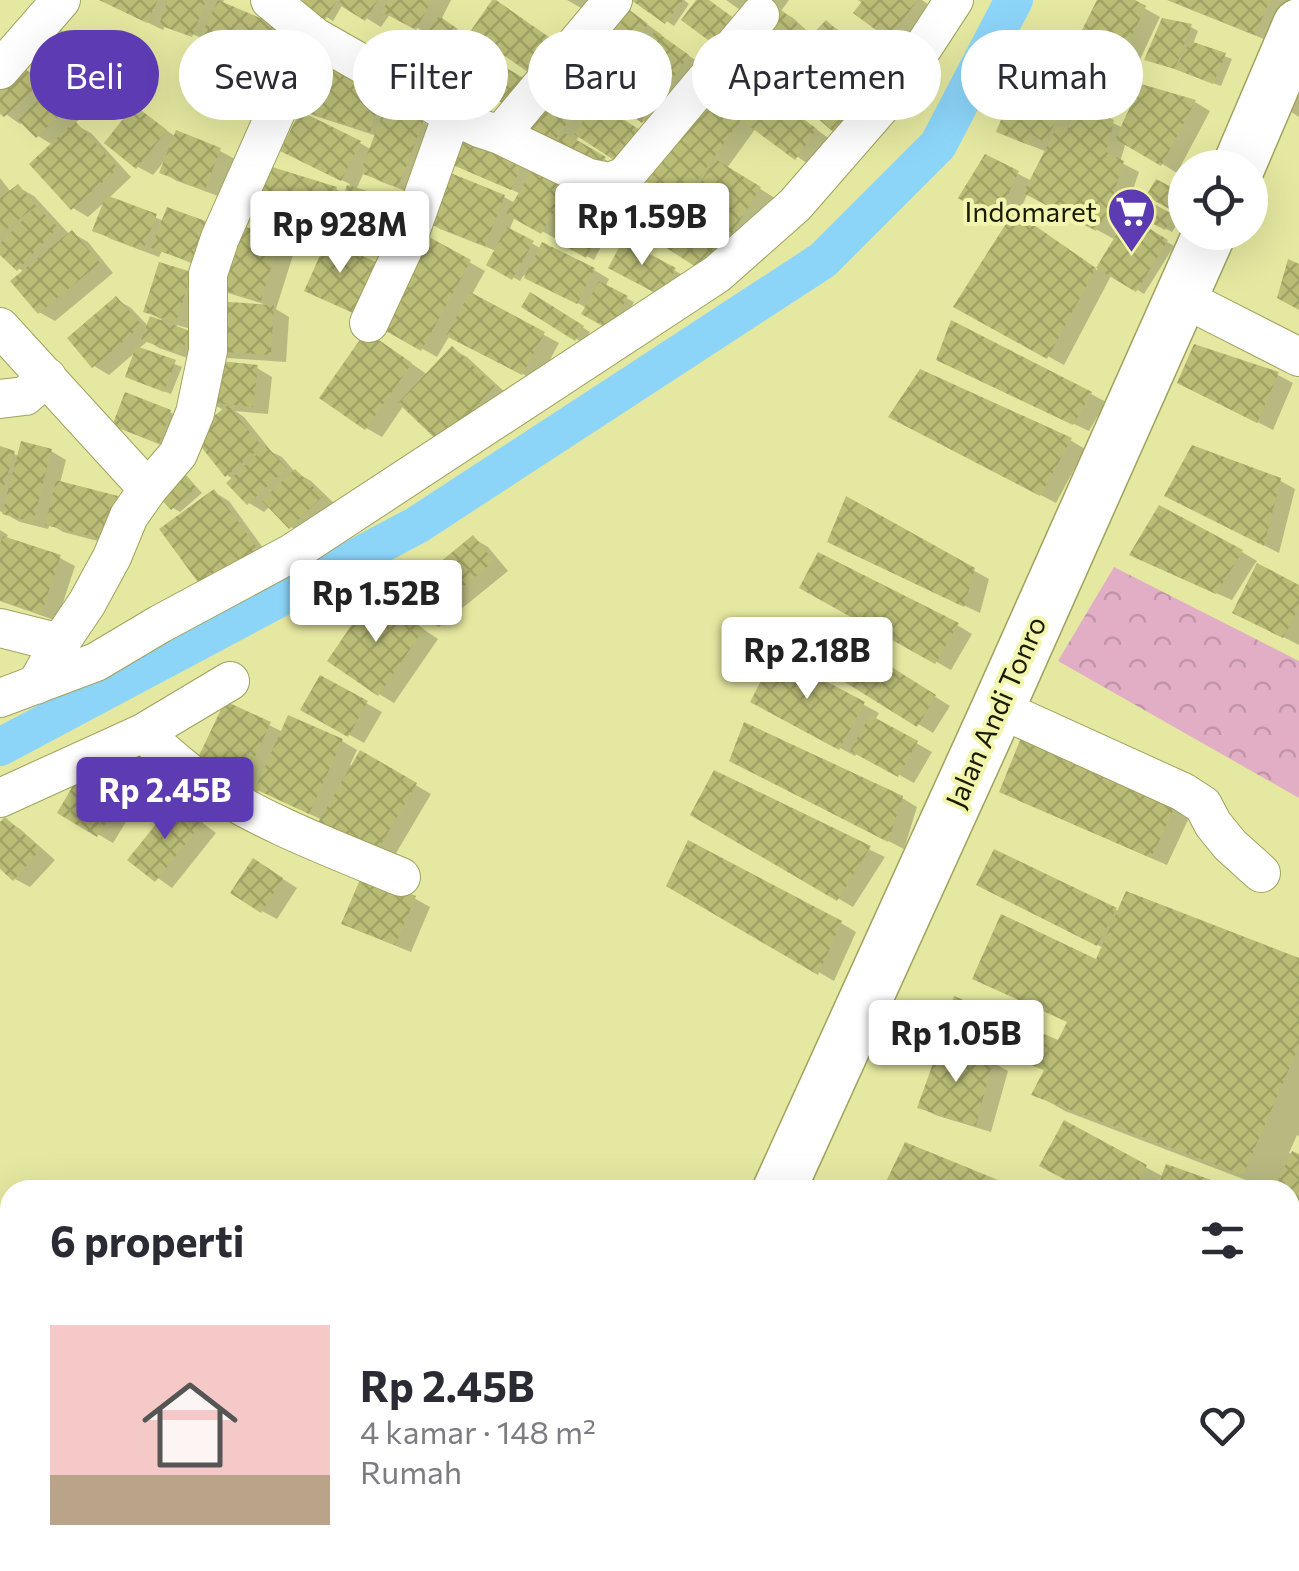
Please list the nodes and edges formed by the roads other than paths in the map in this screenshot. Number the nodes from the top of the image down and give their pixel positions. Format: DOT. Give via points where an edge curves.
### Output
graph roads {
  1 [pos="61,0"];
  2 [pos="270,0"];
  3 [pos="613,0"];
  4 [pos="954,0"];
  5 [pos="760,15"];
  6 [pos="1299,24"];
  7 [pos="306,30"];
  8 [pos="0,70"];
  9 [pos="272,120"];
  10 [pos="450,120"];
  11 [pos="462,120"];
  12 [pos="500,134"];
  13 [pos="1246,150"];
  14 [pos="1203,250"];
  15 [pos="1183,298"];
  16 [pos="369,323"];
  17 [pos="0,328"];
  18 [pos="1299,357"];
  19 [pos="48,377"];
  20 [pos="0,399"];
  21 [pos="148,489"];
  22 [pos="0,628"];
  23 [pos="60,643"];
  24 [pos="230,681"];
  25 [pos="36,685"];
  26 [pos="0,698"];
  27 [pos="998,708"];
  28 [pos="143,733"];
  29 [pos="0,798"];
  30 [pos="1261,873"];
  31 [pos="400,877"];
  32 [pos="784,1180"];
  1 -- 8 [label="street"];
  2 -- 7 [label="street"];
  3 -- 12 [label="street"];
  4 -- 25 [label="street" via="884,104 794,205 716,274 292,554 96,662"];
  5 -- 12 [label="street" via="624,176 609,182 589,178"];
  6 -- 13 [label="street"];
  9 -- 21 [label="street" via="208,274 208,351 194,413 178,454"];
  10 -- 16 [label="street"];
  11 -- 12 [label="street"];
  14 -- 15 [label="street, Jalan Andi Tonro"];
  15 -- 18 [label="street"];
  15 -- 27 [label="street, Jalan Andi Tonro"];
  17 -- 19 [label="street"];
  19 -- 20 [label="street" via="25,396"];
  19 -- 21 [label="street"];
  21 -- 23 [label="street"];
  22 -- 23 [label="street"];
  23 -- 25 [label="street"];
  24 -- 28 [label="street"];
  25 -- 26 [label="street"];
  27 -- 30 [label="street" via="1183,792 1203,805 1230,845"];
  27 -- 32 [label="street, Jalan Andi Tonro"];
  28 -- 29 [label="street"];
  28 -- 31 [label="street" via="205,784"];
}
